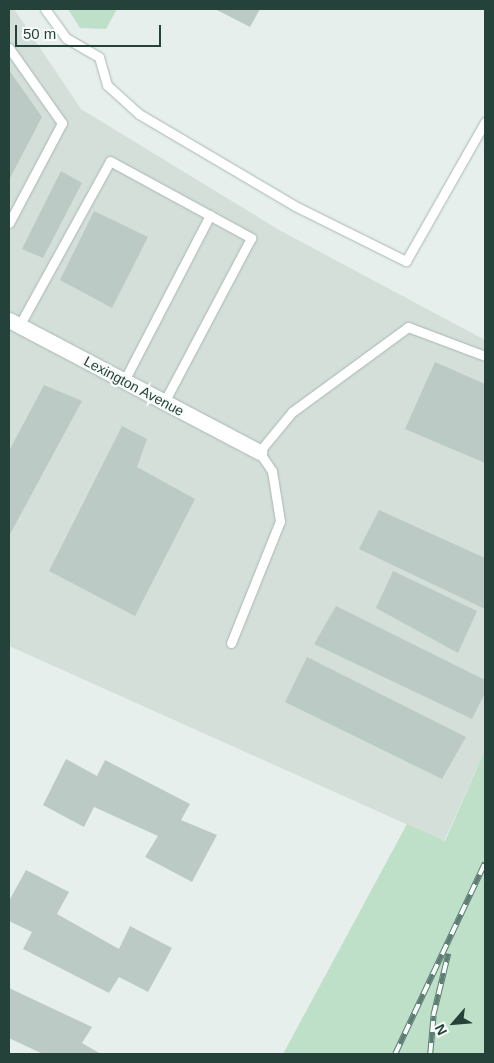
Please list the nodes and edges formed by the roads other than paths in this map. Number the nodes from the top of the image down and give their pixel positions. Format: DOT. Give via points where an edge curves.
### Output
graph roads {
  1 [pos="46,9"];
  2 [pos="9,48"];
  3 [pos="485,122"];
  4 [pos="210,215"];
  5 [pos="9,222"];
  6 [pos="14,323"];
  7 [pos="485,356"];
  8 [pos="124,381"];
  9 [pos="164,402"];
  10 [pos="259,452"];
  11 [pos="230,643"];
  1 -- 3 [label="lane" via="66,38 100,57 107,85 139,114 295,206 406,261"];
  2 -- 5 [label="lane" via="62,123"];
  4 -- 6 [label="lane" via="110,160"];
  4 -- 8 [label="lane"];
  4 -- 9 [label="lane" via="251,238"];
  6 -- 8 [label="street, Lexington Avenue"];
  7 -- 10 [label="lane" via="408,327 292,412"];
  8 -- 9 [label="street, Lexington Avenue"];
  9 -- 10 [label="street, Lexington Avenue"];
  10 -- 11 [label="lane" via="272,471 280,521"];
}
